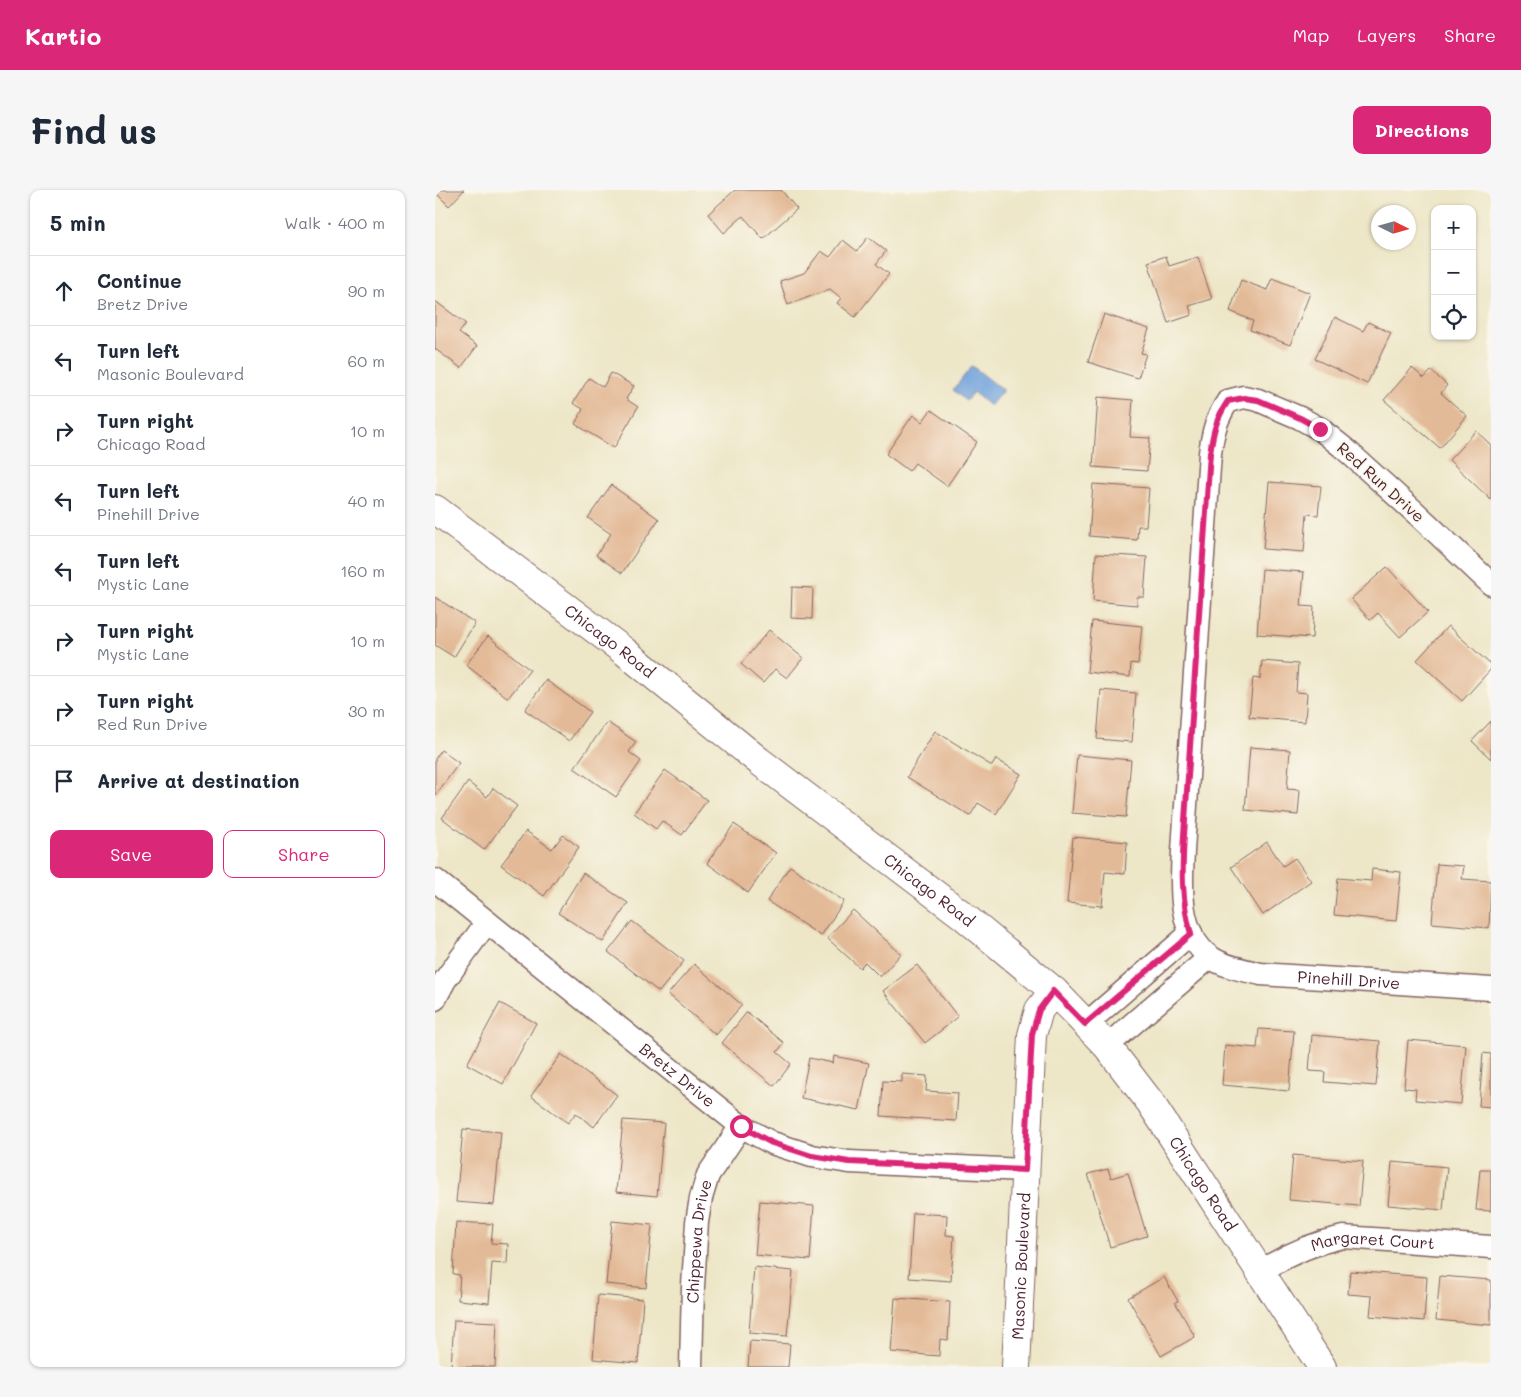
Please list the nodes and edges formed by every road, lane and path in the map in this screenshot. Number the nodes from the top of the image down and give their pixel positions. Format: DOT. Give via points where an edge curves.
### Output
graph roads {
  1 [pos="435,508"];
  2 [pos="1491,584"];
  3 [pos="435,880"];
  4 [pos="487,922"];
  5 [pos="1191,934"];
  6 [pos="1211,957"];
  7 [pos="1491,989"];
  8 [pos="1053,991"];
  9 [pos="435,999"];
  10 [pos="1085,1024"];
  11 [pos="1107,1046"];
  12 [pos="741,1126"];
  13 [pos="1025,1170"];
  14 [pos="1491,1247"];
  15 [pos="1260,1272"];
  16 [pos="691,1367"];
  17 [pos="1016,1367"];
  18 [pos="1322,1367"];
  1 -- 8 [label="street, Chicago Road" via="961,914"];
  2 -- 5 [label="street, Red Run Drive" via="1320,429 1258,400 1228,401 1213,431 1209,463 1181,877 1185,915"];
  3 -- 4 [label="street, Bretz Drive"];
  4 -- 9 [label="street"];
  4 -- 12 [label="street, Bretz Drive"];
  5 -- 6 [label="street, Pinehill Drive"];
  5 -- 10 [label="street"];
  6 -- 7 [label="street, Pinehill Drive" via="1261,974"];
  6 -- 11 [label="street"];
  8 -- 10 [label="street, Chicago Road"];
  8 -- 13 [label="street, Masonic Boulevard" via="1039,1010 1032,1034"];
  10 -- 11 [label="street, Chicago Road"];
  11 -- 15 [label="street, Chicago Road" via="1150,1102"];
  12 -- 13 [label="street, Bretz Drive" via="772,1143 812,1156 849,1162"];
  12 -- 16 [label="street, Chippewa Drive" via="708,1175 701,1198 697,1222"];
  13 -- 17 [label="street, Masonic Boulevard"];
  14 -- 15 [label="street, Margaret Court" via="1343,1237 1322,1241"];
  15 -- 18 [label="street, Chicago Road"];
}
